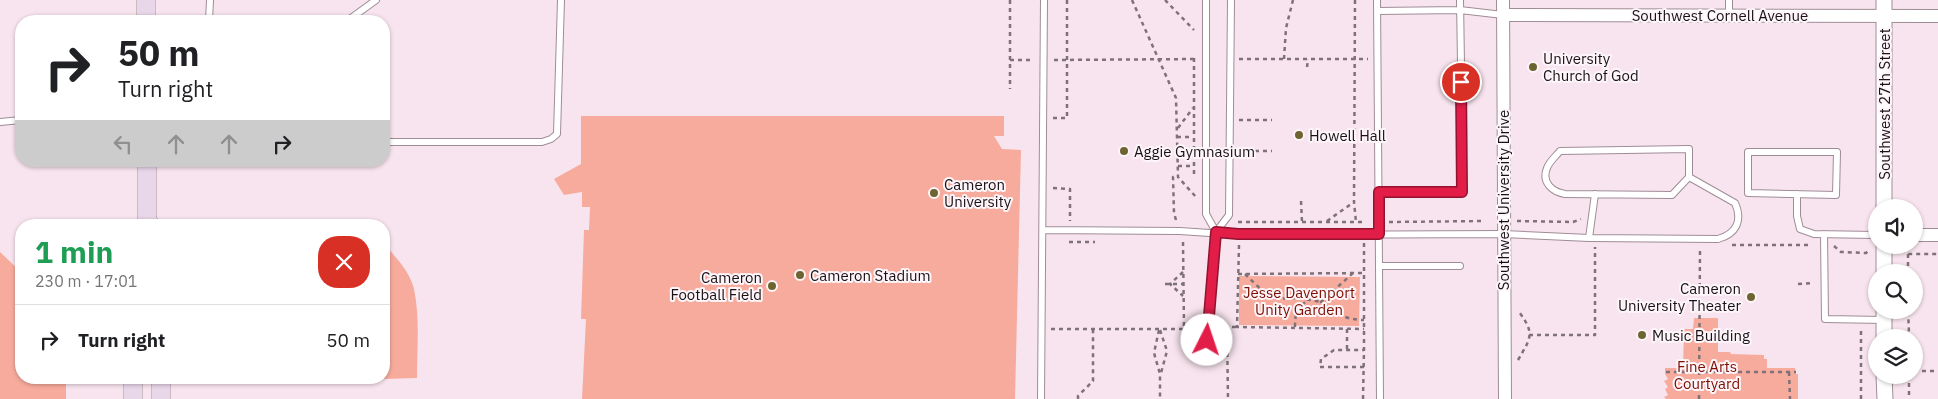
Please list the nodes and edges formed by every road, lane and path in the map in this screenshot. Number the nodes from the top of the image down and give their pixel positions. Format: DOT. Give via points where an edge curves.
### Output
graph roads {
  1 [pos="146,0"];
  2 [pos="210,0"];
  3 [pos="376,0"];
  4 [pos="561,0"];
  5 [pos="1010,0"];
  6 [pos="1044,0"];
  7 [pos="1067,0"];
  8 [pos="1132,0"];
  9 [pos="1165,0"];
  10 [pos="1206,0"];
  11 [pos="1231,0"];
  12 [pos="1292,0"];
  13 [pos="1354,0"];
  14 [pos="1377,0"];
  15 [pos="1460,0"];
  16 [pos="1503,0"];
  17 [pos="1729,0"];
  18 [pos="1884,0"];
  19 [pos="1460,10"];
  20 [pos="1377,12"];
  21 [pos="146,15"];
  22 [pos="209,15"];
  23 [pos="355,15"];
  24 [pos="1503,15"];
  25 [pos="1729,15"];
  26 [pos="1884,15"];
  27 [pos="1938,16"];
  28 [pos="1194,30"];
  29 [pos="1206,59"];
  30 [pos="1230,59"];
  31 [pos="1284,59"];
  32 [pos="1308,59"];
  33 [pos="1355,59"];
  34 [pos="1010,60"];
  35 [pos="1044,60"];
  36 [pos="1067,60"];
  37 [pos="1159,60"];
  38 [pos="1307,67"];
  39 [pos="1010,89"];
  40 [pos="1194,107"];
  41 [pos="1239,120"];
  42 [pos="1272,120"];
  43 [pos="15,121"];
  44 [pos="0,122"];
  45 [pos="1053,127"];
  46 [pos="1177,129"];
  47 [pos="390,142"];
  48 [pos="1239,151"];
  49 [pos="1272,151"];
  50 [pos="147,167"];
  51 [pos="1178,177"];
  52 [pos="1689,177"];
  53 [pos="1053,181"];
  54 [pos="1379,192"];
  55 [pos="1585,194"];
  56 [pos="1595,194"];
  57 [pos="1797,194"];
  58 [pos="1196,197"];
  59 [pos="1884,199"];
  60 [pos="1301,201"];
  61 [pos="1354,202"];
  62 [pos="147,219"];
  63 [pos="1070,221"];
  64 [pos="1486,221"];
  65 [pos="1516,221"];
  66 [pos="1176,222"];
  67 [pos="1238,222"];
  68 [pos="1302,222"];
  69 [pos="1326,222"];
  70 [pos="1356,222"];
  71 [pos="1364,222"];
  72 [pos="1387,222"];
  73 [pos="1043,230"];
  74 [pos="1216,232"];
  75 [pos="1379,234"];
  76 [pos="1503,234"];
  77 [pos="1824,234"];
  78 [pos="1868,235"];
  79 [pos="1923,235"];
  80 [pos="1938,235"];
  81 [pos="1588,238"];
  82 [pos="1183,239"];
  83 [pos="1238,241"];
  84 [pos="1364,242"];
  85 [pos="1815,244"];
  86 [pos="1595,245"];
  87 [pos="1729,245"];
  88 [pos="1833,245"];
  89 [pos="1700,246"];
  90 [pos="1868,252"];
  91 [pos="1908,254"];
  92 [pos="1923,254"];
  93 [pos="1938,254"];
  94 [pos="1908,264"];
  95 [pos="1379,266"];
  96 [pos="1460,266"];
  97 [pos="1183,272"];
  98 [pos="1353,273"];
  99 [pos="1364,273"];
  100 [pos="1238,274"];
  101 [pos="1245,274"];
  102 [pos="1814,274"];
  103 [pos="1165,284"];
  104 [pos="1170,284"];
  105 [pos="1183,284"];
  106 [pos="1798,284"];
  107 [pos="1183,296"];
  108 [pos="1308,300"];
  109 [pos="1321,302"];
  110 [pos="1517,310"];
  111 [pos="1868,319"];
  112 [pos="1364,320"];
  113 [pos="1862,320"];
  114 [pos="1295,327"];
  115 [pos="1347,328"];
  116 [pos="1042,329"];
  117 [pos="1093,329"];
  118 [pos="1227,329"];
  119 [pos="1364,329"];
  120 [pos="1159,330"];
  121 [pos="1529,335"];
  122 [pos="1207,340"];
  123 [pos="1347,350"];
  124 [pos="1364,350"];
  125 [pos="1364,367"];
  126 [pos="1517,368"];
  127 [pos="1923,371"];
  128 [pos="1938,371"];
  129 [pos="1666,372"];
  130 [pos="1699,372"];
  131 [pos="1789,372"];
  132 [pos="1796,372"];
  133 [pos="1160,374"];
  134 [pos="133,384"];
  135 [pos="161,384"];
  136 [pos="1884,384"];
  137 [pos="1909,384"];
  138 [pos="133,399"];
  139 [pos="161,399"];
  140 [pos="1041,399"];
  141 [pos="1078,399"];
  142 [pos="1160,399"];
  143 [pos="1228,399"];
  144 [pos="1363,399"];
  145 [pos="1380,399"];
  146 [pos="1505,399"];
  147 [pos="1699,399"];
  148 [pos="1790,399"];
  149 [pos="1861,399"];
  150 [pos="1885,399"];
  151 [pos="1909,399"];
  1 -- 21 [label="main road"];
  2 -- 22 [label="lane"];
  3 -- 23 [label="lane"];
  4 -- 47 [label="lane" via="557,134 551,139 542,142"];
  5 -- 34 [label="path"];
  6 -- 35 [label="lane"];
  7 -- 36 [label="path"];
  8 -- 37 [label="path"];
  9 -- 28 [label="path"];
  10 -- 29 [label="lane"];
  11 -- 30 [label="lane"];
  12 -- 31 [label="path"];
  13 -- 33 [label="path"];
  14 -- 20 [label="lane"];
  15 -- 19 [label="lane"];
  16 -- 24 [label="street, Southwest University Drive"];
  17 -- 25 [label="lane"];
  18 -- 26 [label="street, Southwest 27th Street"];
  19 -- 20 [label="lane"];
  19 -- 24 [label="lane"];
  19 -- 54 [label="lane" via="1462,192"];
  20 -- 54 [label="lane"];
  24 -- 25 [label="street, Southwest Cornell Avenue"];
  24 -- 76 [label="street, Southwest University Drive"];
  25 -- 26 [label="street, Southwest Cornell Avenue"];
  26 -- 27 [label="street, Southwest Cornell Avenue"];
  26 -- 59 [label="street, Southwest 27th Street"];
  29 -- 37 [label="path"];
  29 -- 74 [label="lane" via="1206,214"];
  30 -- 31 [label="path"];
  30 -- 74 [label="lane" via="1229,215"];
  31 -- 32 [label="path"];
  32 -- 33 [label="path"];
  32 -- 38 [label="path"];
  33 -- 61 [label="path"];
  34 -- 35 [label="path"];
  34 -- 39 [label="path"];
  35 -- 36 [label="path"];
  35 -- 73 [label="lane"];
  36 -- 37 [label="path"];
  36 -- 45 [label="path" via="1066,118 1053,118"];
  37 -- 46 [label="path" via="1176,98"];
  40 -- 46 [label="path"];
  41 -- 42 [label="path"];
  43 -- 44 [label="lane"];
  46 -- 51 [label="path"];
  48 -- 49 [label="path"];
  50 -- 62 [label="main road"];
  51 -- 58 [label="path"];
  51 -- 66 [label="path" via="1173,177"];
  52 -- 55 [label="lane" via="1689,149 1560,151 1547,168 1548,185 1555,192"];
  52 -- 56 [label="lane" via="1672,195"];
  52 -- 81 [label="lane" via="1735,203 1739,219 1732,234 1718,239"];
  53 -- 63 [label="path" via="1053,190 1070,189"];
  54 -- 75 [label="lane"];
  55 -- 56 [label="lane"];
  55 -- 65 [label="path" via="1586,213 1580,220"];
  56 -- 81 [label="lane"];
  57 -- 57 [label="lane" via="1836,195 1837,152 1748,152 1748,193"];
  57 -- 77 [label="lane" via="1800,229"];
  60 -- 68 [label="path"];
  61 -- 69 [label="path"];
  61 -- 70 [label="path"];
  64 -- 72 [label="path"];
  67 -- 68 [label="path"];
  68 -- 69 [label="path"];
  69 -- 70 [label="path"];
  70 -- 71 [label="path"];
  73 -- 74 [label="lane"];
  73 -- 116 [label="lane"];
  74 -- 75 [label="lane"];
  74 -- 122 [label="lane"];
  75 -- 76 [label="lane"];
  75 -- 95 [label="lane"];
  76 -- 81 [label="lane"];
  76 -- 146 [label="street, Southwest University Drive"];
  77 -- 78 [label="lane"];
  77 -- 113 [label="lane" via="1825,319"];
  79 -- 80 [label="street"];
  82 -- 97 [label="path"];
  83 -- 100 [label="path"];
  84 -- 99 [label="path"];
  85 -- 87 [label="path"];
  86 -- 121 [label="path" via="1594,335"];
  88 -- 90 [label="path" via="1841,252"];
  89 -- 130 [label="path"];
  91 -- 94 [label="path"];
  92 -- 93 [label="path"];
  95 -- 96 [label="lane"];
  95 -- 145 [label="lane"];
  97 -- 104 [label="path"];
  97 -- 105 [label="path"];
  98 -- 99 [label="path"];
  98 -- 101 [label="path"];
  98 -- 109 [label="path"];
  99 -- 112 [label="path"];
  100 -- 101 [label="path"];
  100 -- 114 [label="path" via="1237,327"];
  101 -- 108 [label="path" via="1271,299"];
  102 -- 106 [label="path" via="1814,284"];
  103 -- 104 [label="path"];
  104 -- 105 [label="path"];
  104 -- 107 [label="path"];
  105 -- 107 [label="path"];
  107 -- 120 [label="path" via="1184,328"];
  108 -- 109 [label="path"];
  108 -- 114 [label="path" via="1298,307"];
  109 -- 112 [label="path" via="1339,315"];
  110 -- 121 [label="path" via="1529,327"];
  111 -- 113 [label="lane"];
  112 -- 119 [label="path"];
  113 -- 149 [label="path"];
  114 -- 115 [label="path"];
  115 -- 119 [label="path"];
  115 -- 123 [label="path"];
  116 -- 117 [label="path"];
  116 -- 140 [label="lane"];
  117 -- 120 [label="path"];
  117 -- 141 [label="path" via="1093,381"];
  118 -- 143 [label="path"];
  119 -- 124 [label="path"];
  120 -- 133 [label="path" via="1154,353"];
  120 -- 133 [label="path" via="1167,351"];
  121 -- 126 [label="path" via="1529,343"];
  123 -- 124 [label="path"];
  123 -- 125 [label="path" via="1334,350 1321,359 1320,367"];
  124 -- 125 [label="path"];
  125 -- 144 [label="path"];
  127 -- 128 [label="path"];
  129 -- 130 [label="path"];
  130 -- 131 [label="path"];
  130 -- 147 [label="path"];
  131 -- 132 [label="path"];
  131 -- 148 [label="path"];
  133 -- 142 [label="path"];
  134 -- 138 [label="main road"];
  135 -- 139 [label="main road"];
  136 -- 150 [label="street"];
  137 -- 151 [label="path"];
}
